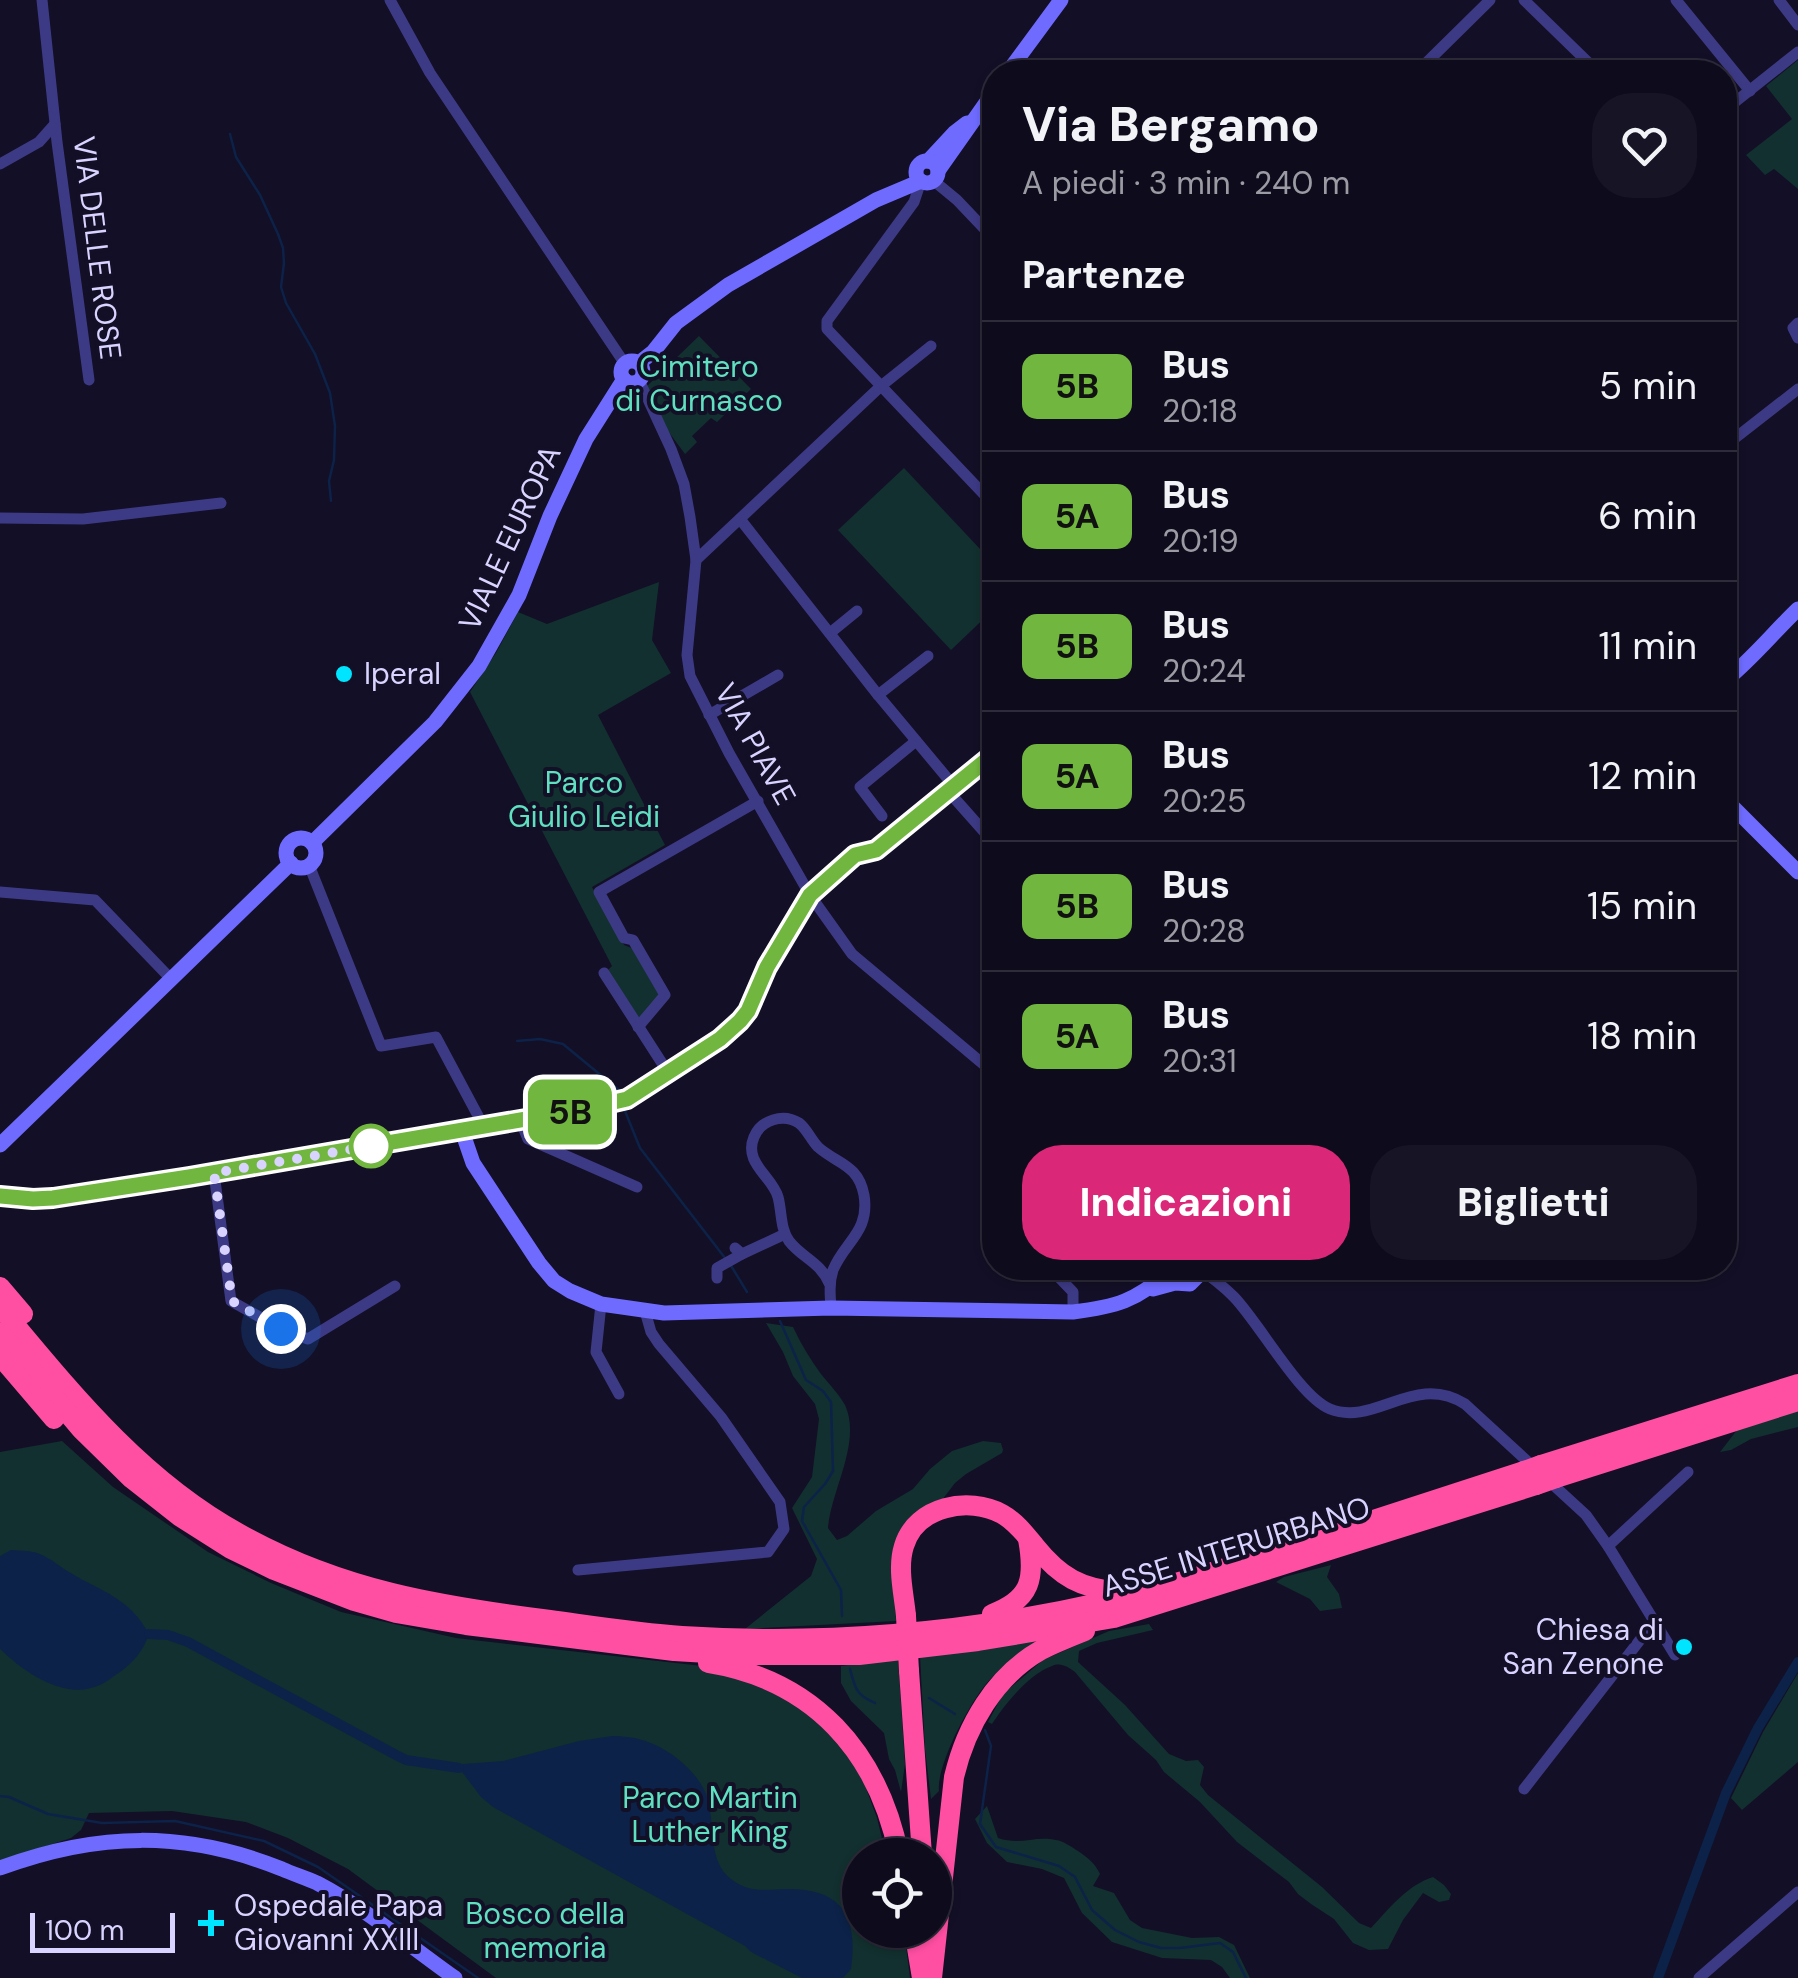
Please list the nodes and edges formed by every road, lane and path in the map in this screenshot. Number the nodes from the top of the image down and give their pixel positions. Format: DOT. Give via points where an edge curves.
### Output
graph roads {
  1 [pos="42,0"];
  2 [pos="390,0"];
  3 [pos="1061,0"];
  4 [pos="1490,0"];
  5 [pos="1524,0"];
  6 [pos="1676,0"];
  7 [pos="1779,0"];
  8 [pos="1798,25"];
  9 [pos="1798,52"];
  10 [pos="1018,60"];
  11 [pos="1429,60"];
  12 [pos="1586,60"];
  13 [pos="1725,60"];
  14 [pos="1737,75"];
  15 [pos="1750,91"];
  16 [pos="1737,101"];
  17 [pos="982,107"];
  18 [pos="977,114"];
  19 [pos="982,117"];
  20 [pos="51,129"];
  21 [pos="0,164"];
  22 [pos="928,172"];
  23 [pos="982,227"];
  24 [pos="1798,323"];
  25 [pos="1798,338"];
  26 [pos="931,346"];
  27 [pos="632,372"];
  28 [pos="89,380"];
  29 [pos="881,386"];
  30 [pos="1798,389"];
  31 [pos="1737,437"];
  32 [pos="982,492"];
  33 [pos="221,503"];
  34 [pos="0,518"];
  35 [pos="740,519"];
  36 [pos="696,560"];
  37 [pos="1798,608"];
  38 [pos="858,611"];
  39 [pos="830,634"];
  40 [pos="1762,644"];
  41 [pos="928,656"];
  42 [pos="1737,661"];
  43 [pos="1737,671"];
  44 [pos="778,675"];
  45 [pos="878,694"];
  46 [pos="709,715"];
  47 [pos="916,741"];
  48 [pos="982,763"];
  49 [pos="951,788"];
  50 [pos="758,801"];
  51 [pos="1737,812"];
  52 [pos="882,816"];
  53 [pos="982,827"];
  54 [pos="312,843"];
  55 [pos="291,863"];
  56 [pos="309,865"];
  57 [pos="1798,872"];
  58 [pos="0,892"];
  59 [pos="810,895"];
  60 [pos="604,973"];
  61 [pos="172,979"];
  62 [pos="638,1027"];
  63 [pos="982,1058"];
  64 [pos="669,1074"];
  65 [pos="520,1120"];
  66 [pos="484,1127"];
  67 [pos="462,1130"];
  68 [pos="0,1145"];
  69 [pos="214,1173"];
  70 [pos="637,1187"];
  71 [pos="0,1196"];
  72 [pos="785,1234"];
  73 [pos="717,1278"];
  74 [pos="1062,1280"];
  75 [pos="1161,1280"];
  76 [pos="1208,1280"];
  77 [pos="830,1285"];
  78 [pos="394,1286"];
  79 [pos="0,1287"];
  80 [pos="601,1304"];
  81 [pos="0,1308"];
  82 [pos="830,1308"];
  83 [pos="645,1312"];
  84 [pos="1073,1312"];
  85 [pos="0,1333"];
  86 [pos="0,1356"];
  87 [pos="1798,1384"];
  88 [pos="619,1394"];
  89 [pos="1798,1401"];
  90 [pos="1688,1472"];
  91 [pos="1539,1475"];
  92 [pos="1028,1537"];
  93 [pos="1608,1546"];
  94 [pos="231,1549"];
  95 [pos="578,1570"];
  96 [pos="1138,1593"];
  97 [pos="444,1604"];
  98 [pos="1114,1618"];
  99 [pos="1654,1622"];
  100 [pos="954,1627"];
  101 [pos="674,1652"];
  102 [pos="1675,1655"];
  103 [pos="1524,1790"];
  104 [pos="894,1838"];
  105 [pos="921,1838"];
  106 [pos="0,1868"];
  107 [pos="1798,1892"];
  108 [pos="917,1948"];
  109 [pos="928,1948"];
  110 [pos="456,1978"];
  111 [pos="922,1978"];
  112 [pos="931,1978"];
  113 [pos="1700,1978"];
  1 -- 20 [label="street, VIA DELLE ROSE"];
  2 -- 27 [label="street, VIA PIAVE" via="430,73"];
  3 -- 10 [label="street"];
  4 -- 11 [label="street"];
  5 -- 12 [label="street"];
  6 -- 13 [label="street"];
  7 -- 8 [label="street"];
  9 -- 15 [label="street"];
  14 -- 15 [label="street"];
  15 -- 16 [label="street"];
  17 -- 18 [label="street"];
  18 -- 19 [label="street"];
  18 -- 22 [label="street" via="961,141"];
  20 -- 21 [label="street"];
  20 -- 28 [label="street, VIA DELLE ROSE"];
  22 -- 23 [label="street"];
  22 -- 27 [label="street, VIALE EUROPA" via="728,285 676,323"];
  22 -- 29 [label="street" via="914,202 827,321 827,329"];
  24 -- 25 [label="street"];
  26 -- 29 [label="street"];
  27 -- 36 [label="street, VIA PIAVE" via="684,484"];
  27 -- 54 [label="street, VIALE EUROPA" via="586,439 480,666 435,722"];
  29 -- 32 [label="street"];
  29 -- 35 [label="street"];
  30 -- 31 [label="street"];
  33 -- 34 [label="street" via="83,520"];
  35 -- 36 [label="street"];
  35 -- 39 [label="street"];
  36 -- 46 [label="street, VIA PIAVE" via="688,662"];
  37 -- 40 [label="street"];
  38 -- 39 [label="street"];
  39 -- 45 [label="street"];
  40 -- 42 [label="street"];
  40 -- 43 [label="street"];
  41 -- 45 [label="street"];
  44 -- 46 [label="street"];
  45 -- 47 [label="street"];
  46 -- 50 [label="street, VIA PIAVE"];
  47 -- 49 [label="street"];
  47 -- 52 [label="street" via="860,787"];
  48 -- 49 [label="street"];
  49 -- 53 [label="street"];
  49 -- 59 [label="street"];
  50 -- 59 [label="street, VIA PIAVE"];
  50 -- 62 [label="street" via="599,892 666,995"];
  51 -- 57 [label="street"];
  54 -- 55 [label="street, VIALE EUROPA" via="292,841 286,854"];
  54 -- 56 [label="street" via="316,857"];
  55 -- 56 [label="street"];
  55 -- 61 [label="street, VIALE EUROPA"];
  56 -- 66 [label="street" via="381,1046 436,1037"];
  58 -- 61 [label="street" via="95,900"];
  59 -- 63 [label="street, VIA PIAVE" via="852,954"];
  59 -- 64 [label="street" via="748,1011"];
  60 -- 62 [label="street"];
  61 -- 68 [label="street, VIALE EUROPA"];
  62 -- 64 [label="street"];
  64 -- 65 [label="street" via="627,1099"];
  65 -- 66 [label="street"];
  65 -- 70 [label="street" via="528,1138"];
  66 -- 67 [label="street"];
  67 -- 69 [label="street"];
  67 -- 80 [label="street" via="473,1163 539,1264 554,1281"];
  69 -- 71 [label="street" via="53,1198"];
  69 -- 78 [label="street" via="232,1301 308,1339"];
  72 -- 73 [label="street" via="733,1256 717,1268"];
  72 -- 77 [label="street"];
  72 -- 77 [label="street" via="777,1194 752,1156 755,1134 776,1118 799,1123 850,1168 862,1188 863,1222"];
  74 -- 84 [label="street" via="1073,1292"];
  75 -- 84 [label="street" via="1131,1300"];
  76 -- 93 [label="street" via="1247,1312 1310,1395 1329,1408 1363,1411 1432,1392 1455,1398 1586,1515"];
  77 -- 82 [label="street"];
  79 -- 97 [label="highway" via="97,1402 166,1468 238,1518 319,1558"];
  80 -- 83 [label="street"];
  80 -- 88 [label="street" via="596,1352"];
  81 -- 97 [label="highway" via="94,1418 211,1516 342,1580"];
  82 -- 83 [label="street"];
  82 -- 84 [label="street"];
  83 -- 95 [label="street" via="659,1344 780,1502 784,1529 768,1552"];
  85 -- 94 [label="highway" via="80,1429 132,1479"];
  86 -- 94 [label="highway" via="74,1441 125,1486 203,1540"];
  87 -- 91 [label="highway, ASSE INTERURBANO"];
  89 -- 91 [label="highway, ASSE INTERURBANO"];
  90 -- 93 [label="street"];
  91 -- 96 [label="highway, ASSE INTERURBANO"];
  91 -- 98 [label="highway, ASSE INTERURBANO"];
  92 -- 96 [label="highway" via="1064,1576 1092,1588"];
  92 -- 100 [label="highway" via="1032,1571 1018,1600"];
  92 -- 105 [label="highway, bridge" via="1003,1514 962,1504 930,1515 903,1548"];
  93 -- 99 [label="street"];
  94 -- 101 [label="highway" via="396,1613"];
  96 -- 100 [label="highway, ASSE INTERURBANO"];
  97 -- 100 [label="highway" via="682,1636 812,1638"];
  98 -- 101 [label="highway, ASSE INTERURBANO" via="859,1655"];
  98 -- 112 [label="highway" via="1038,1652 1011,1673 969,1730 954,1776"];
  99 -- 102 [label="street"];
  99 -- 103 [label="street"];
  101 -- 104 [label="highway" via="781,1686 832,1723 868,1769"];
  106 -- 110 [label="street" via="116,1841 212,1846 317,1883"];
  107 -- 113 [label="street"];
  108 -- 111 [label="highway"];
  109 -- 112 [label="highway"];
}
